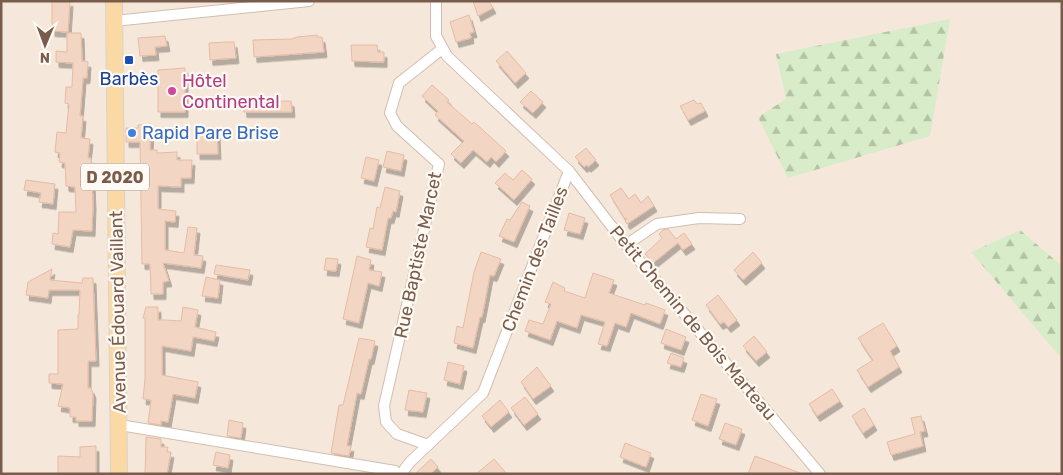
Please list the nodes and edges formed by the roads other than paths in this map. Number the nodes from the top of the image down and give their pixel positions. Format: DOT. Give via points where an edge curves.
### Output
graph roads {
  1 [pos="114,1"];
  2 [pos="309,1"];
  3 [pos="436,1"];
  4 [pos="114,21"];
  5 [pos="442,49"];
  6 [pos="569,171"];
  7 [pos="740,219"];
  8 [pos="626,245"];
  9 [pos="120,424"];
  10 [pos="428,445"];
  11 [pos="119,474"];
  12 [pos="397,474"];
  13 [pos="401,474"];
  14 [pos="820,474"];
  1 -- 4 [label="main road, Avenue Édouard Vaillant / D 2020"];
  2 -- 4 [label="street"];
  3 -- 5 [label="street, Chemin des Tailles" via="436,36"];
  4 -- 9 [label="main road, Avenue Édouard Vaillant / D 2020"];
  5 -- 6 [label="street, Chemin des Tailles"];
  5 -- 10 [label="street, Rue Baptiste Marcet" via="399,83 390,113 397,126 439,164 384,406 386,422 397,434"];
  6 -- 8 [label="street, Petit Chemin de Bois Marteau"];
  6 -- 10 [label="street, Chemin des Tailles" via="483,393"];
  7 -- 8 [label="street" via="699,218 657,224"];
  8 -- 14 [label="street, Petit Chemin de Bois Marteau"];
  9 -- 11 [label="main road, Avenue Édouard Vaillant / D 2020"];
  9 -- 12 [label="street" via="395,471"];
  10 -- 13 [label="street, Chemin des Tailles"];
}
